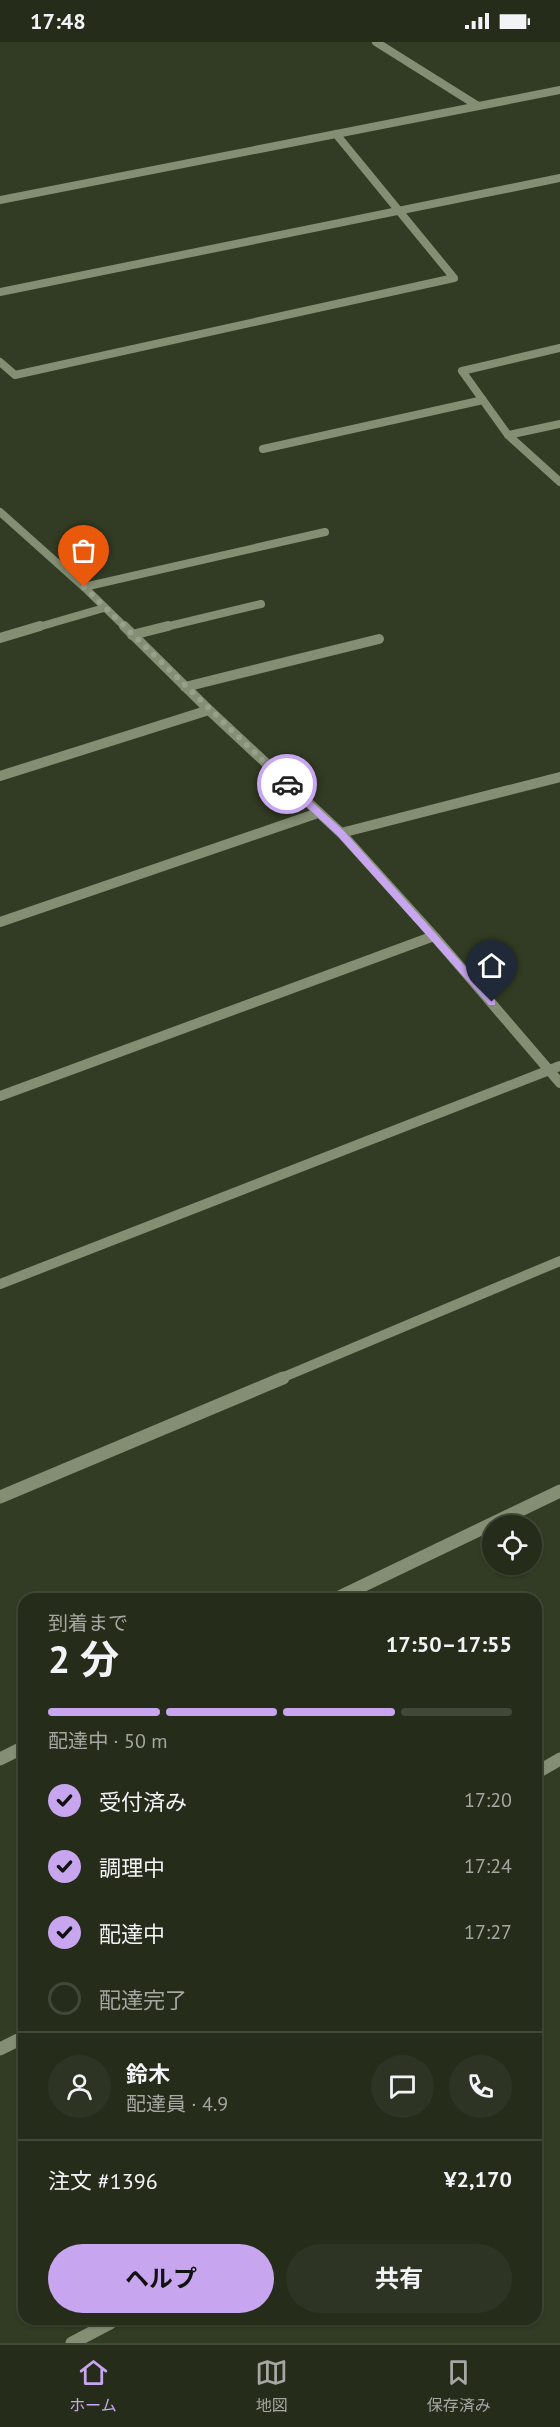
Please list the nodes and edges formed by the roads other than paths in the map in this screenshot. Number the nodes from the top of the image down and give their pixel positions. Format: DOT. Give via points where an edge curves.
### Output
graph roads {
  1 [pos="376,42"];
  2 [pos="560,90"];
  3 [pos="478,106"];
  4 [pos="336,134"];
  5 [pos="560,178"];
  6 [pos="0,200"];
  7 [pos="400,211"];
  8 [pos="0,292"];
  9 [pos="560,348"];
  10 [pos="0,362"];
  11 [pos="483,400"];
  12 [pos="560,424"];
  13 [pos="508,435"];
  14 [pos="263,449"];
  15 [pos="560,482"];
  16 [pos="1,514"];
  17 [pos="325,532"];
  18 [pos="84,587"];
  19 [pos="261,604"];
  20 [pos="104,608"];
  21 [pos="132,635"];
  22 [pos="0,638"];
  23 [pos="379,639"];
  24 [pos="185,687"];
  25 [pos="209,710"];
  26 [pos="0,776"];
  27 [pos="560,777"];
  28 [pos="318,813"];
  29 [pos="340,833"];
  30 [pos="0,922"];
  31 [pos="434,936"];
  32 [pos="555,1068"];
  33 [pos="560,1083"];
  34 [pos="0,1096"];
  35 [pos="560,1261"];
  36 [pos="0,1284"];
  37 [pos="560,1491"];
  38 [pos="0,1497"];
  39 [pos="348,1593"];
  40 [pos="18,1750"];
  41 [pos="0,1759"];
  42 [pos="560,1759"];
  43 [pos="542,1770"];
  44 [pos="18,2040"];
  45 [pos="0,2049"];
  46 [pos="106,2325"];
  47 [pos="72,2343"];
  1 -- 3 [label="street"];
  2 -- 3 [label="street"];
  3 -- 4 [label="street"];
  4 -- 6 [label="street"];
  4 -- 7 [label="street"];
  5 -- 7 [label="street"];
  7 -- 8 [label="street"];
  7 -- 10 [label="street" via="454,278 15,375"];
  9 -- 11 [label="street" via="462,371"];
  11 -- 13 [label="street"];
  11 -- 14 [label="street"];
  12 -- 13 [label="street"];
  13 -- 15 [label="street"];
  16 -- 18 [label="street"];
  17 -- 18 [label="street"];
  18 -- 20 [label="street"];
  19 -- 21 [label="street"];
  20 -- 21 [label="street"];
  20 -- 22 [label="street"];
  21 -- 24 [label="street"];
  23 -- 24 [label="street"];
  24 -- 25 [label="street"];
  25 -- 26 [label="street"];
  25 -- 28 [label="street"];
  27 -- 29 [label="street"];
  28 -- 29 [label="street"];
  28 -- 30 [label="street"];
  29 -- 31 [label="street"];
  31 -- 32 [label="street"];
  31 -- 34 [label="street"];
  32 -- 33 [label="street"];
  32 -- 36 [label="street"];
  35 -- 38 [label="street"];
  37 -- 39 [label="street"];
  40 -- 41 [label="street"];
  42 -- 43 [label="street"];
  44 -- 45 [label="street"];
  46 -- 47 [label="street"];
}
